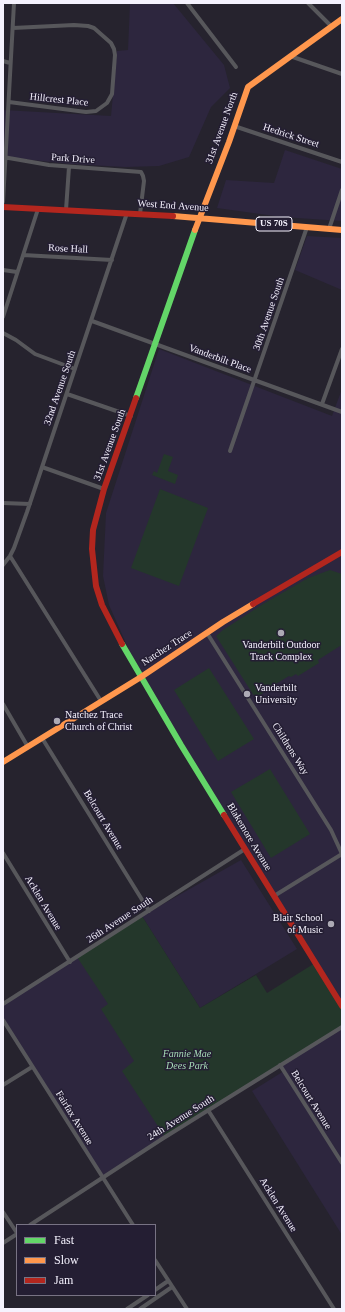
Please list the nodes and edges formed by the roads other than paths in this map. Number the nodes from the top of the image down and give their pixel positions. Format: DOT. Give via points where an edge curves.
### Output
graph roads {
  1 [pos="14,3"];
  2 [pos="187,3"];
  3 [pos="308,3"];
  4 [pos="342,18"];
  5 [pos="331,26"];
  6 [pos="13,28"];
  7 [pos="290,56"];
  8 [pos="3,61"];
  9 [pos="10,63"];
  10 [pos="236,67"];
  11 [pos="342,74"];
  12 [pos="9,102"];
  13 [pos="234,126"];
  14 [pos="4,157"];
  15 [pos="342,162"];
  16 [pos="68,167"];
  17 [pos="342,190"];
  18 [pos="3,202"];
  19 [pos="3,207"];
  20 [pos="38,208"];
  21 [pos="66,210"];
  22 [pos="127,213"];
  23 [pos="140,214"];
  24 [pos="199,217"];
  25 [pos="308,227"];
  26 [pos="329,229"];
  27 [pos="342,230"];
  28 [pos="23,255"];
  29 [pos="112,260"];
  30 [pos="3,270"];
  31 [pos="17,272"];
  32 [pos="3,317"];
  33 [pos="92,321"];
  34 [pos="3,333"];
  35 [pos="156,344"];
  36 [pos="342,348"];
  37 [pos="75,369"];
  38 [pos="254,380"];
  39 [pos="67,394"];
  40 [pos="322,404"];
  41 [pos="342,412"];
  42 [pos="130,416"];
  43 [pos="230,451"];
  44 [pos="42,467"];
  45 [pos="104,489"];
  46 [pos="3,503"];
  47 [pos="30,504"];
  48 [pos="342,552"];
  49 [pos="10,556"];
  50 [pos="3,565"];
  51 [pos="208,633"];
  52 [pos="141,677"];
  53 [pos="101,701"];
  54 [pos="3,704"];
  55 [pos="42,738"];
  56 [pos="28,747"];
  57 [pos="3,762"];
  58 [pos="245,849"];
  59 [pos="3,853"];
  60 [pos="342,854"];
  61 [pos="274,896"];
  62 [pos="149,911"];
  63 [pos="70,962"];
  64 [pos="3,1004"];
  65 [pos="342,1006"];
  66 [pos="3,1020"];
  67 [pos="342,1027"];
  68 [pos="280,1065"];
  69 [pos="32,1067"];
  70 [pos="3,1085"];
  71 [pos="208,1110"];
  72 [pos="342,1163"];
  73 [pos="103,1178"];
  74 [pos="3,1212"];
  75 [pos="32,1224"];
  76 [pos="132,1224"];
  77 [pos="16,1232"];
  78 [pos="16,1235"];
  79 [pos="3,1243"];
  80 [pos="156,1262"];
  81 [pos="168,1281"];
  82 [pos="172,1287"];
  83 [pos="156,1289"];
  84 [pos="146,1296"];
  85 [pos="127,1309"];
  86 [pos="140,1309"];
  87 [pos="187,1309"];
  88 [pos="334,1309"];
  1 -- 6 [label="street"];
  2 -- 10 [label="street"];
  3 -- 5 [label="street"];
  4 -- 5 [label="main road, 31st Avenue North"];
  5 -- 7 [label="main road, 31st Avenue North"];
  6 -- 9 [label="street"];
  6 -- 12 [label="street, Hillcrest Place" via="88,26 94,28 110,43 115,55 112,94 107,103 96,111 86,112"];
  7 -- 11 [label="street"];
  7 -- 13 [label="main road, 31st Avenue North" via="248,87"];
  8 -- 9 [label="street"];
  9 -- 12 [label="street"];
  12 -- 14 [label="street"];
  13 -- 15 [label="street, Hedrick Street"];
  13 -- 24 [label="main road, 31st Avenue North"];
  14 -- 16 [label="street, Park Drive"];
  14 -- 18 [label="street"];
  16 -- 21 [label="street"];
  16 -- 23 [label="street, Park Drive" via="142,173 144,181"];
  17 -- 26 [label="street"];
  19 -- 20 [label="main road, West End Avenue / US 70S"];
  20 -- 21 [label="main road, West End Avenue / US 70S"];
  20 -- 28 [label="street"];
  21 -- 22 [label="main road, West End Avenue / US 70S"];
  22 -- 23 [label="main road, West End Avenue / US 70S"];
  22 -- 29 [label="street, 32nd Avenue South"];
  23 -- 24 [label="main road, West End Avenue / US 70S"];
  24 -- 25 [label="main road, West End Avenue / US 70S"];
  24 -- 35 [label="main road, 31st Avenue South"];
  25 -- 26 [label="main road, West End Avenue / US 70S"];
  25 -- 38 [label="street, 30th Avenue South"];
  26 -- 27 [label="main road, West End Avenue / US 70S"];
  28 -- 29 [label="street, Rose Hall"];
  28 -- 31 [label="street"];
  29 -- 33 [label="street, 32nd Avenue South"];
  30 -- 31 [label="street"];
  31 -- 32 [label="street"];
  33 -- 35 [label="street, Vanderbilt Place"];
  33 -- 37 [label="street, 32nd Avenue South"];
  34 -- 37 [label="street" via="36,354"];
  35 -- 38 [label="street, Vanderbilt Place"];
  35 -- 42 [label="main road, 31st Avenue South"];
  36 -- 40 [label="street"];
  37 -- 39 [label="street, 32nd Avenue South"];
  38 -- 40 [label="street, Vanderbilt Place"];
  38 -- 43 [label="street, 30th Avenue South"];
  39 -- 42 [label="street"];
  39 -- 44 [label="street, 32nd Avenue South"];
  40 -- 41 [label="street, Vanderbilt Place"];
  42 -- 45 [label="main road, 31st Avenue South"];
  44 -- 45 [label="street"];
  44 -- 47 [label="street, 32nd Avenue South"];
  45 -- 52 [label="main road, 31st Avenue South" via="93,530 92,549 96,586 113,629"];
  46 -- 47 [label="street"];
  47 -- 49 [label="street, 32nd Avenue South"];
  48 -- 51 [label="main road, Natchez Trace"];
  49 -- 50 [label="street, 32nd Avenue South"];
  49 -- 53 [label="street"];
  51 -- 52 [label="main road, Natchez Trace"];
  51 -- 60 [label="street, Childrens Way" via="331,830"];
  52 -- 53 [label="main road, Natchez Trace"];
  52 -- 58 [label="main road, Blakemore Avenue"];
  53 -- 55 [label="main road, Natchez Trace"];
  54 -- 56 [label="street"];
  55 -- 56 [label="main road, Natchez Trace"];
  55 -- 62 [label="street, Belcourt Avenue"];
  56 -- 57 [label="main road, Natchez Trace"];
  58 -- 61 [label="main road, Blakemore Avenue"];
  58 -- 62 [label="street, 26th Avenue South"];
  59 -- 63 [label="street, Acklen Avenue"];
  60 -- 61 [label="street"];
  61 -- 65 [label="main road, Blakemore Avenue"];
  62 -- 63 [label="street, 26th Avenue South"];
  63 -- 64 [label="street, 26th Avenue South"];
  66 -- 69 [label="street, Fairfax Avenue"];
  67 -- 68 [label="street, 24th Avenue South"];
  68 -- 71 [label="street, 24th Avenue South"];
  68 -- 72 [label="street, Belcourt Avenue"];
  69 -- 70 [label="street"];
  69 -- 73 [label="street, Fairfax Avenue"];
  71 -- 73 [label="street, 24th Avenue South"];
  71 -- 88 [label="street, Acklen Avenue"];
  73 -- 75 [label="street, 24th Avenue South"];
  73 -- 76 [label="street, Fairfax Avenue"];
  74 -- 77 [label="street"];
  78 -- 79 [label="street"];
  80 -- 81 [label="street"];
  81 -- 82 [label="street"];
  81 -- 83 [label="street"];
  82 -- 86 [label="street"];
  82 -- 87 [label="street"];
  84 -- 85 [label="street"];
}
